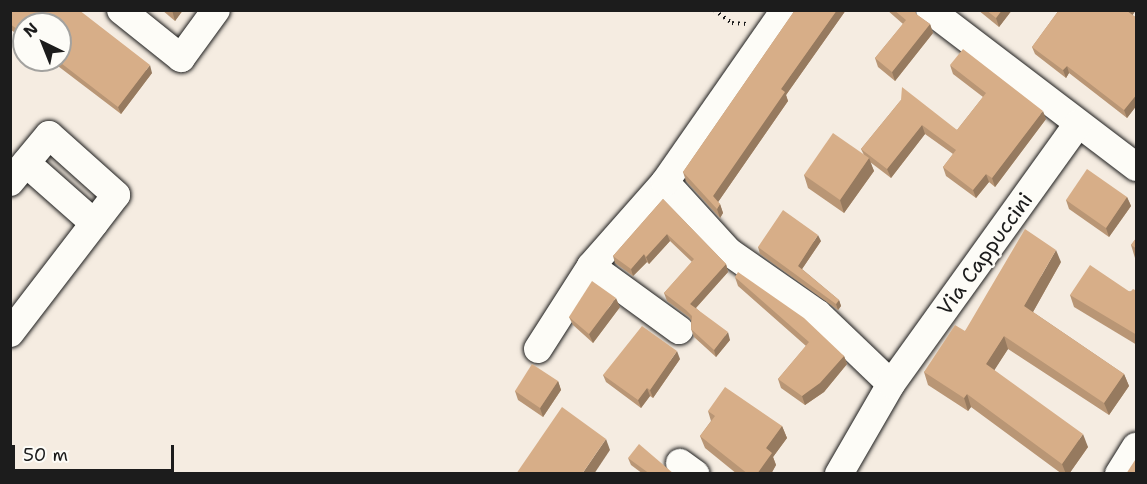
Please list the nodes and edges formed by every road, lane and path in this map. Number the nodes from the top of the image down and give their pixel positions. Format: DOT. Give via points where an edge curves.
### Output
graph roads {
  1 [pos="121,10"];
  2 [pos="216,10"];
  3 [pos="714,10"];
  4 [pos="785,10"];
  5 [pos="930,10"];
  6 [pos="757,20"];
  7 [pos="1078,124"];
  8 [pos="1137,167"];
  9 [pos="18,172"];
  10 [pos="665,182"];
  11 [pos="591,266"];
  12 [pos="679,330"];
  13 [pos="10,333"];
  14 [pos="538,349"];
  15 [pos="891,384"];
  16 [pos="839,474"];
  1 -- 2 [label="street" via="181,57"];
  3 -- 6 [label="path" via="732,23 745,25"];
  4 -- 10 [label="street"];
  5 -- 7 [label="street"];
  7 -- 8 [label="street"];
  7 -- 15 [label="street, Via Cappuccini"];
  9 -- 13 [label="street" via="49,135 116,195"];
  10 -- 11 [label="street"];
  10 -- 15 [label="street" via="729,252 818,314"];
  11 -- 12 [label="street"];
  11 -- 14 [label="street"];
  15 -- 16 [label="street, Via Cappuccini"];
}
